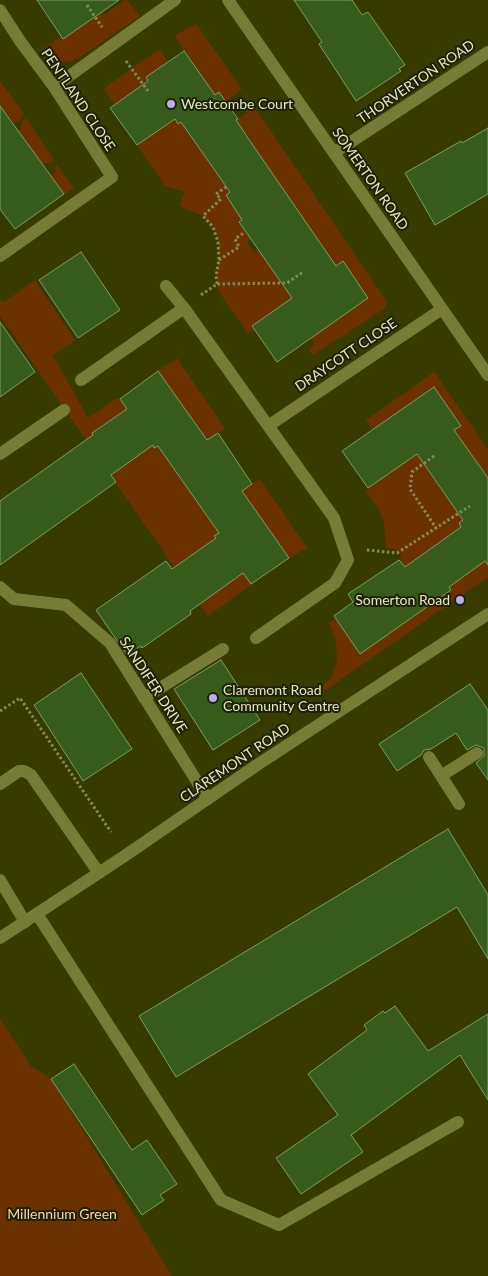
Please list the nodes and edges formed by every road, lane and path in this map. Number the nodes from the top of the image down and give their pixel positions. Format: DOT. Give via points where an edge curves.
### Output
graph roads {
  1 [pos="176,0"];
  2 [pos="228,0"];
  3 [pos="0,10"];
  4 [pos="114,44"];
  5 [pos="488,52"];
  6 [pos="54,87"];
  7 [pos="148,91"];
  8 [pos="334,153"];
  9 [pos="226,187"];
  10 [pos="246,232"];
  11 [pos="0,256"];
  12 [pos="220,260"];
  13 [pos="303,272"];
  14 [pos="217,284"];
  15 [pos="166,286"];
  16 [pos="184,308"];
  17 [pos="442,309"];
  18 [pos="488,375"];
  19 [pos="81,380"];
  20 [pos="64,410"];
  21 [pos="268,426"];
  22 [pos="0,454"];
  23 [pos="434,456"];
  24 [pos="470,506"];
  25 [pos="436,528"];
  26 [pos="344,548"];
  27 [pos="0,588"];
  28 [pos="488,614"];
  29 [pos="256,638"];
  30 [pos="223,649"];
  31 [pos="144,698"];
  32 [pos="0,711"];
  33 [pos="477,753"];
  34 [pos="429,757"];
  35 [pos="441,776"];
  36 [pos="0,784"];
  37 [pos="208,800"];
  38 [pos="459,804"];
  39 [pos="111,832"];
  40 [pos="99,873"];
  41 [pos="0,880"];
  42 [pos="37,914"];
  43 [pos="25,922"];
  44 [pos="0,938"];
  45 [pos="458,1122"];
  1 -- 4 [label="street"];
  2 -- 8 [label="street, SOMERTON ROAD"];
  3 -- 6 [label="street, PENTLAND CLOSE"];
  4 -- 6 [label="street"];
  4 -- 7 [label="path"];
  5 -- 8 [label="street, THORVERTON ROAD"];
  6 -- 11 [label="street, PENTLAND CLOSE" via="112,177"];
  8 -- 17 [label="street, SOMERTON ROAD"];
  9 -- 12 [label="path" via="216,194 220,199 202,216 213,227"];
  10 -- 12 [label="path" via="235,240 239,247"];
  12 -- 14 [label="path"];
  13 -- 14 [label="path" via="287,283"];
  14 -- 16 [label="path"];
  15 -- 16 [label="street"];
  16 -- 19 [label="street"];
  16 -- 21 [label="street"];
  17 -- 18 [label="street, SOMERTON ROAD"];
  17 -- 21 [label="street, DRAYCOTT CLOSE"];
  20 -- 22 [label="street"];
  21 -- 26 [label="street" via="334,518"];
  23 -- 25 [label="path" via="412,472 410,489"];
  24 -- 25 [label="path"];
  25 -- 26 [label="path" via="397,553"];
  26 -- 29 [label="street" via="348,560 335,583"];
  27 -- 31 [label="street, SANDIFER DRIVE" via="14,599 66,605 110,643"];
  28 -- 37 [label="street, CLAREMONT ROAD"];
  30 -- 31 [label="street"];
  31 -- 37 [label="street, SANDIFER DRIVE"];
  32 -- 39 [label="path" via="20,698"];
  33 -- 35 [label="street"];
  34 -- 35 [label="street"];
  35 -- 38 [label="street"];
  36 -- 40 [label="street" via="20,771 31,775"];
  37 -- 40 [label="street, CLAREMONT ROAD"];
  40 -- 42 [label="street, CLAREMONT ROAD"];
  41 -- 43 [label="street"];
  42 -- 43 [label="street, CLAREMONT ROAD"];
  42 -- 45 [label="street" via="220,1200 279,1225"];
  43 -- 44 [label="street, CLAREMONT ROAD"];
}
